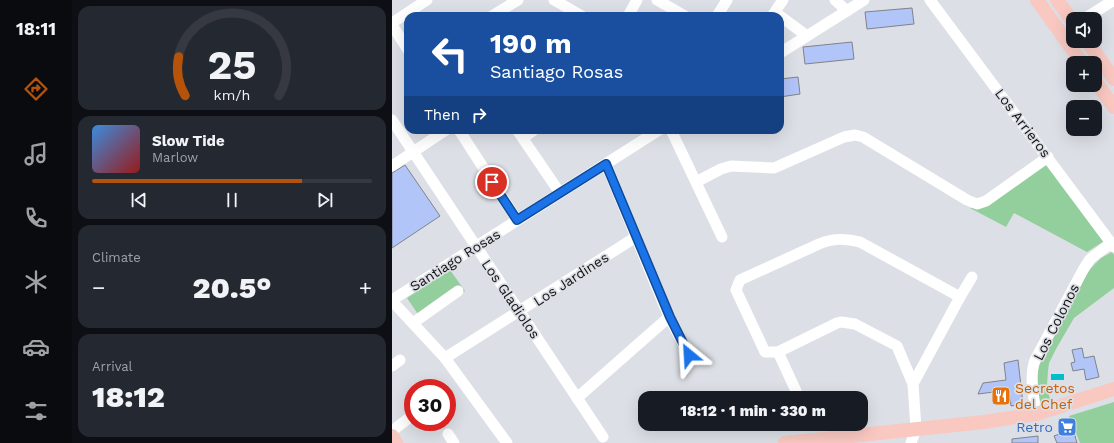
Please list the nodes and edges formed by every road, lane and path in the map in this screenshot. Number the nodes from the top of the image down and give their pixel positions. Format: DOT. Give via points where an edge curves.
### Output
graph roads {
  1 [pos="427,0"];
  2 [pos="518,0"];
  3 [pos="554,0"];
  4 [pos="637,0"];
  5 [pos="657,0"];
  6 [pos="727,0"];
  7 [pos="783,0"];
  8 [pos="835,0"];
  9 [pos="864,0"];
  10 [pos="930,0"];
  11 [pos="1037,0"];
  12 [pos="1057,0"];
  13 [pos="1114,0"];
  14 [pos="847,11"];
  15 [pos="410,12"];
  16 [pos="498,12"];
  17 [pos="575,12"];
  18 [pos="630,12"];
  19 [pos="678,12"];
  20 [pos="720,12"];
  21 [pos="777,12"];
  22 [pos="1066,12"];
  23 [pos="1095,12"];
  24 [pos="404,16"];
  25 [pos="784,20"];
  26 [pos="392,24"];
  27 [pos="1066,29"];
  28 [pos="807,36"];
  29 [pos="404,44"];
  30 [pos="1091,48"];
  31 [pos="784,50"];
  32 [pos="1114,79"];
  33 [pos="1102,91"];
  34 [pos="1114,107"];
  35 [pos="392,120"];
  36 [pos="440,134"];
  37 [pos="462,134"];
  38 [pos="520,134"];
  39 [pos="653,134"];
  40 [pos="673,134"];
  41 [pos="413,152"];
  42 [pos="1048,157"];
  43 [pos="606,164"];
  44 [pos="392,166"];
  45 [pos="696,182"];
  46 [pos="560,193"];
  47 [pos="517,220"];
  48 [pos="636,237"];
  49 [pos="722,237"];
  50 [pos="1113,245"];
  51 [pos="476,246"];
  52 [pos="972,277"];
  53 [pos="458,291"];
  54 [pos="960,297"];
  55 [pos="392,301"];
  56 [pos="519,312"];
  57 [pos="670,317"];
  58 [pos="412,323"];
  59 [pos="778,352"];
  60 [pos="689,355"];
  61 [pos="445,358"];
  62 [pos="912,384"];
  63 [pos="1114,389"];
  64 [pos="796,391"];
  65 [pos="577,398"];
  66 [pos="1036,414"];
  67 [pos="404,422"];
  68 [pos="916,429"];
  69 [pos="392,431"];
  70 [pos="448,434"];
  71 [pos="392,436"];
  72 [pos="603,437"];
  73 [pos="396,443"];
  74 [pos="454,443"];
  75 [pos="507,443"];
  76 [pos="785,443"];
  77 [pos="911,443"];
  1 -- 15 [label="street"];
  2 -- 16 [label="street"];
  3 -- 17 [label="street"];
  4 -- 18 [label="street"];
  5 -- 19 [label="street"];
  6 -- 20 [label="street"];
  7 -- 21 [label="street"];
  8 -- 14 [label="street"];
  9 -- 14 [label="street"];
  10 -- 42 [label="street, Los Arrieros"];
  11 -- 27 [label="main road"];
  12 -- 22 [label="main road"];
  13 -- 23 [label="street"];
  14 -- 28 [label="street"];
  24 -- 26 [label="street"];
  25 -- 28 [label="street"];
  26 -- 29 [label="street"];
  28 -- 31 [label="street"];
  30 -- 32 [label="main road"];
  33 -- 34 [label="main road"];
  35 -- 41 [label="street, Los Gladiolos"];
  36 -- 41 [label="street"];
  37 -- 47 [label="street"];
  38 -- 46 [label="street"];
  39 -- 43 [label="street, Santiago Rosas"];
  40 -- 45 [label="street"];
  41 -- 44 [label="street"];
  41 -- 51 [label="street, Los Gladiolos"];
  42 -- 45 [label="street" via="991,199 980,204 967,200 855,134 774,168 731,166"];
  42 -- 50 [label="street, Los Arrieros"];
  43 -- 46 [label="street, Santiago Rosas"];
  43 -- 48 [label="street"];
  45 -- 49 [label="street"];
  46 -- 47 [label="street, Santiago Rosas"];
  47 -- 51 [label="street, Santiago Rosas"];
  48 -- 56 [label="street, Los Jardines"];
  48 -- 57 [label="street"];
  50 -- 66 [label="street, Los Colonos" via="1090,259 1036,360 1032,375"];
  51 -- 55 [label="street, Santiago Rosas"];
  51 -- 56 [label="street, Los Gladiolos"];
  52 -- 54 [label="street"];
  53 -- 58 [label="street"];
  54 -- 59 [label="street" via="860,242 840,239 826,241 740,280 736,290 765,352"];
  54 -- 62 [label="street"];
  55 -- 58 [label="street"];
  56 -- 61 [label="street, Los Jardines"];
  56 -- 65 [label="street, Los Gladiolos"];
  57 -- 60 [label="street"];
  57 -- 65 [label="street"];
  58 -- 61 [label="street"];
  59 -- 62 [label="street" via="837,323 850,323 897,346"];
  59 -- 64 [label="street"];
  61 -- 75 [label="street"];
  62 -- 68 [label="street"];
  63 -- 66 [label="main road"];
  65 -- 72 [label="street, Los Gladiolos"];
  66 -- 68 [label="main road"];
  67 -- 69 [label="street"];
  68 -- 76 [label="main road"];
  68 -- 77 [label="street"];
  70 -- 74 [label="street"];
  71 -- 73 [label="main road"];
}
